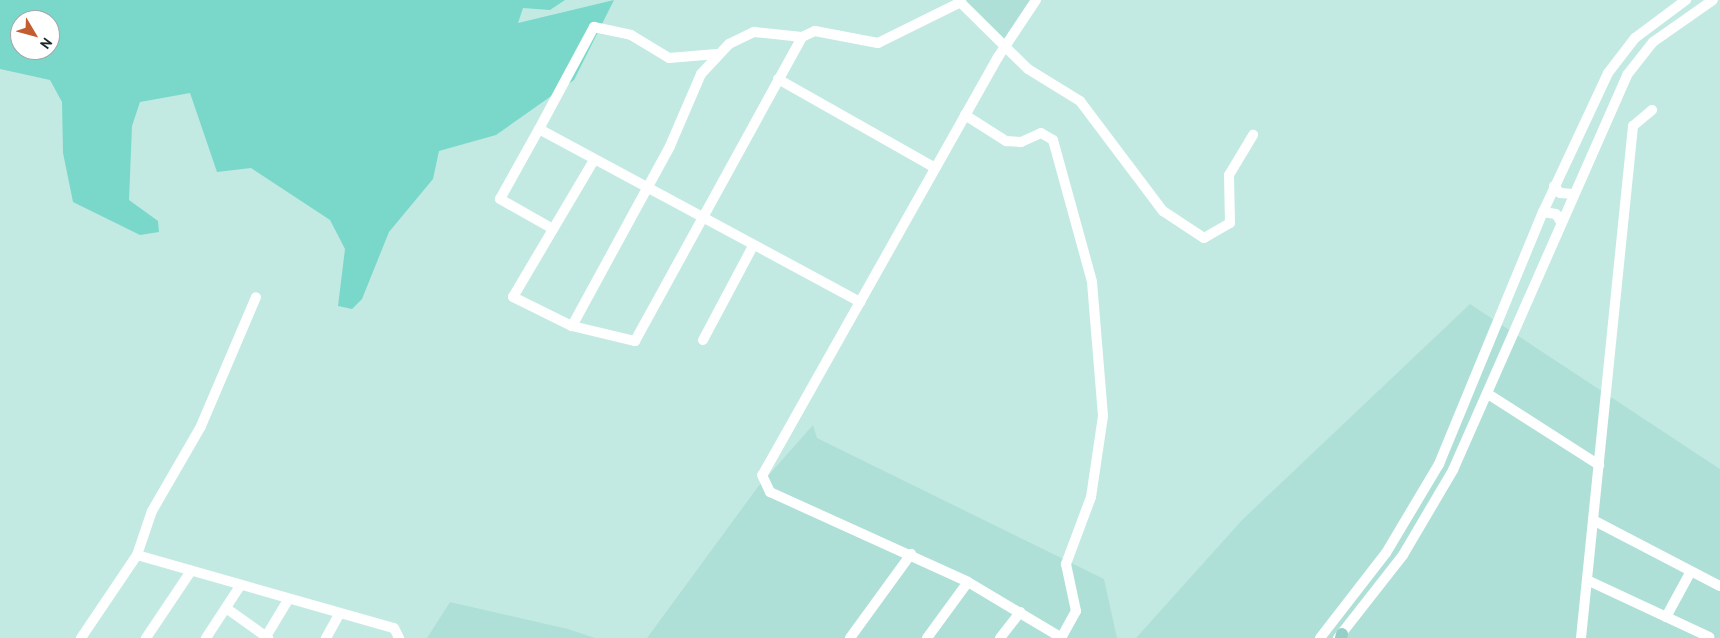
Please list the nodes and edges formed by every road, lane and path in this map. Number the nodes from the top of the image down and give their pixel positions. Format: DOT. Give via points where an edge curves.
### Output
graph roads {
  1 [pos="1036,0"];
  2 [pos="1686,0"];
  3 [pos="1713,0"];
  4 [pos="959,1"];
  5 [pos="802,37"];
  6 [pos="1005,46"];
  7 [pos="717,54"];
  8 [pos="778,79"];
  9 [pos="1652,110"];
  10 [pos="966,115"];
  11 [pos="539,129"];
  12 [pos="1253,135"];
  13 [pos="594,160"];
  14 [pos="935,168"];
  15 [pos="1554,186"];
  16 [pos="644,188"];
  17 [pos="1573,194"];
  18 [pos="1543,212"];
  19 [pos="700,218"];
  20 [pos="1562,222"];
  21 [pos="553,229"];
  22 [pos="753,246"];
  23 [pos="256,297"];
  24 [pos="860,302"];
  25 [pos="572,326"];
  26 [pos="703,340"];
  27 [pos="1488,394"];
  28 [pos="1599,465"];
  29 [pos="1593,520"];
  30 [pos="137,554"];
  31 [pos="911,554"];
  32 [pos="191,571"];
  33 [pos="1692,571"];
  34 [pos="1587,580"];
  35 [pos="968,582"];
  36 [pos="240,586"];
  37 [pos="1720,586"];
  38 [pos="288,600"];
  39 [pos="226,608"];
  40 [pos="1020,612"];
  41 [pos="339,615"];
  42 [pos="1666,617"];
  43 [pos="1340,637"];
  44 [pos="1710,637"];
  45 [pos="81,638"];
  46 [pos="146,638"];
  47 [pos="206,638"];
  48 [pos="267,638"];
  49 [pos="326,638"];
  50 [pos="398,638"];
  51 [pos="850,638"];
  52 [pos="926,638"];
  53 [pos="1000,638"];
  54 [pos="1061,638"];
  55 [pos="1320,638"];
  56 [pos="1581,638"];
  1 -- 6 [label="street"];
  2 -- 15 [label="street" via="1644,30 1620,56"];
  3 -- 17 [label="street" via="1664,33 1635,63"];
  4 -- 5 [label="street" via="878,43 815,31"];
  4 -- 6 [label="street"];
  5 -- 7 [label="street" via="754,32 737,38"];
  5 -- 8 [label="street"];
  6 -- 10 [label="street"];
  6 -- 12 [label="street" via="1028,69 1080,101 1163,211 1204,238 1230,223 1229,175"];
  7 -- 11 [label="street" via="668,58 631,35 594,28"];
  7 -- 16 [label="street" via="701,74 694,97"];
  8 -- 14 [label="street"];
  8 -- 19 [label="street"];
  9 -- 28 [label="street" via="1632,132"];
  10 -- 14 [label="street"];
  10 -- 54 [label="street" via="1006,141 1021,142 1041,133 1053,140 1092,282 1103,416 1091,497 1066,564 1076,611"];
  11 -- 13 [label="street"];
  11 -- 21 [label="street" via="500,199"];
  13 -- 16 [label="street"];
  13 -- 21 [label="street"];
  14 -- 24 [label="street"];
  15 -- 17 [label="street" via="1560,193"];
  15 -- 18 [label="street"];
  16 -- 19 [label="street"];
  16 -- 25 [label="street"];
  17 -- 20 [label="street"];
  18 -- 20 [label="street" via="1556,214"];
  18 -- 55 [label="street" via="1439,464 1386,553"];
  19 -- 22 [label="street"];
  19 -- 25 [label="street" via="635,341"];
  20 -- 27 [label="street"];
  21 -- 25 [label="street" via="513,297"];
  22 -- 24 [label="street"];
  22 -- 26 [label="street"];
  23 -- 30 [label="street" via="201,426 152,511"];
  24 -- 31 [label="street" via="765,466 762,480 774,494"];
  27 -- 28 [label="street"];
  27 -- 43 [label="street" via="1421,527"];
  28 -- 29 [label="street"];
  29 -- 33 [label="street"];
  29 -- 34 [label="street"];
  30 -- 32 [label="street"];
  30 -- 45 [label="street"];
  31 -- 35 [label="street"];
  31 -- 51 [label="street"];
  32 -- 36 [label="street"];
  32 -- 46 [label="street"];
  33 -- 37 [label="street"];
  33 -- 42 [label="street"];
  34 -- 42 [label="street"];
  34 -- 56 [label="street"];
  35 -- 40 [label="street"];
  35 -- 52 [label="street"];
  36 -- 38 [label="street"];
  36 -- 39 [label="street"];
  38 -- 41 [label="street"];
  38 -- 48 [label="street"];
  39 -- 47 [label="street"];
  39 -- 48 [label="street"];
  40 -- 53 [label="street"];
  40 -- 54 [label="street"];
  41 -- 49 [label="street"];
  41 -- 50 [label="street" via="394,628"];
  42 -- 44 [label="street"];
}
